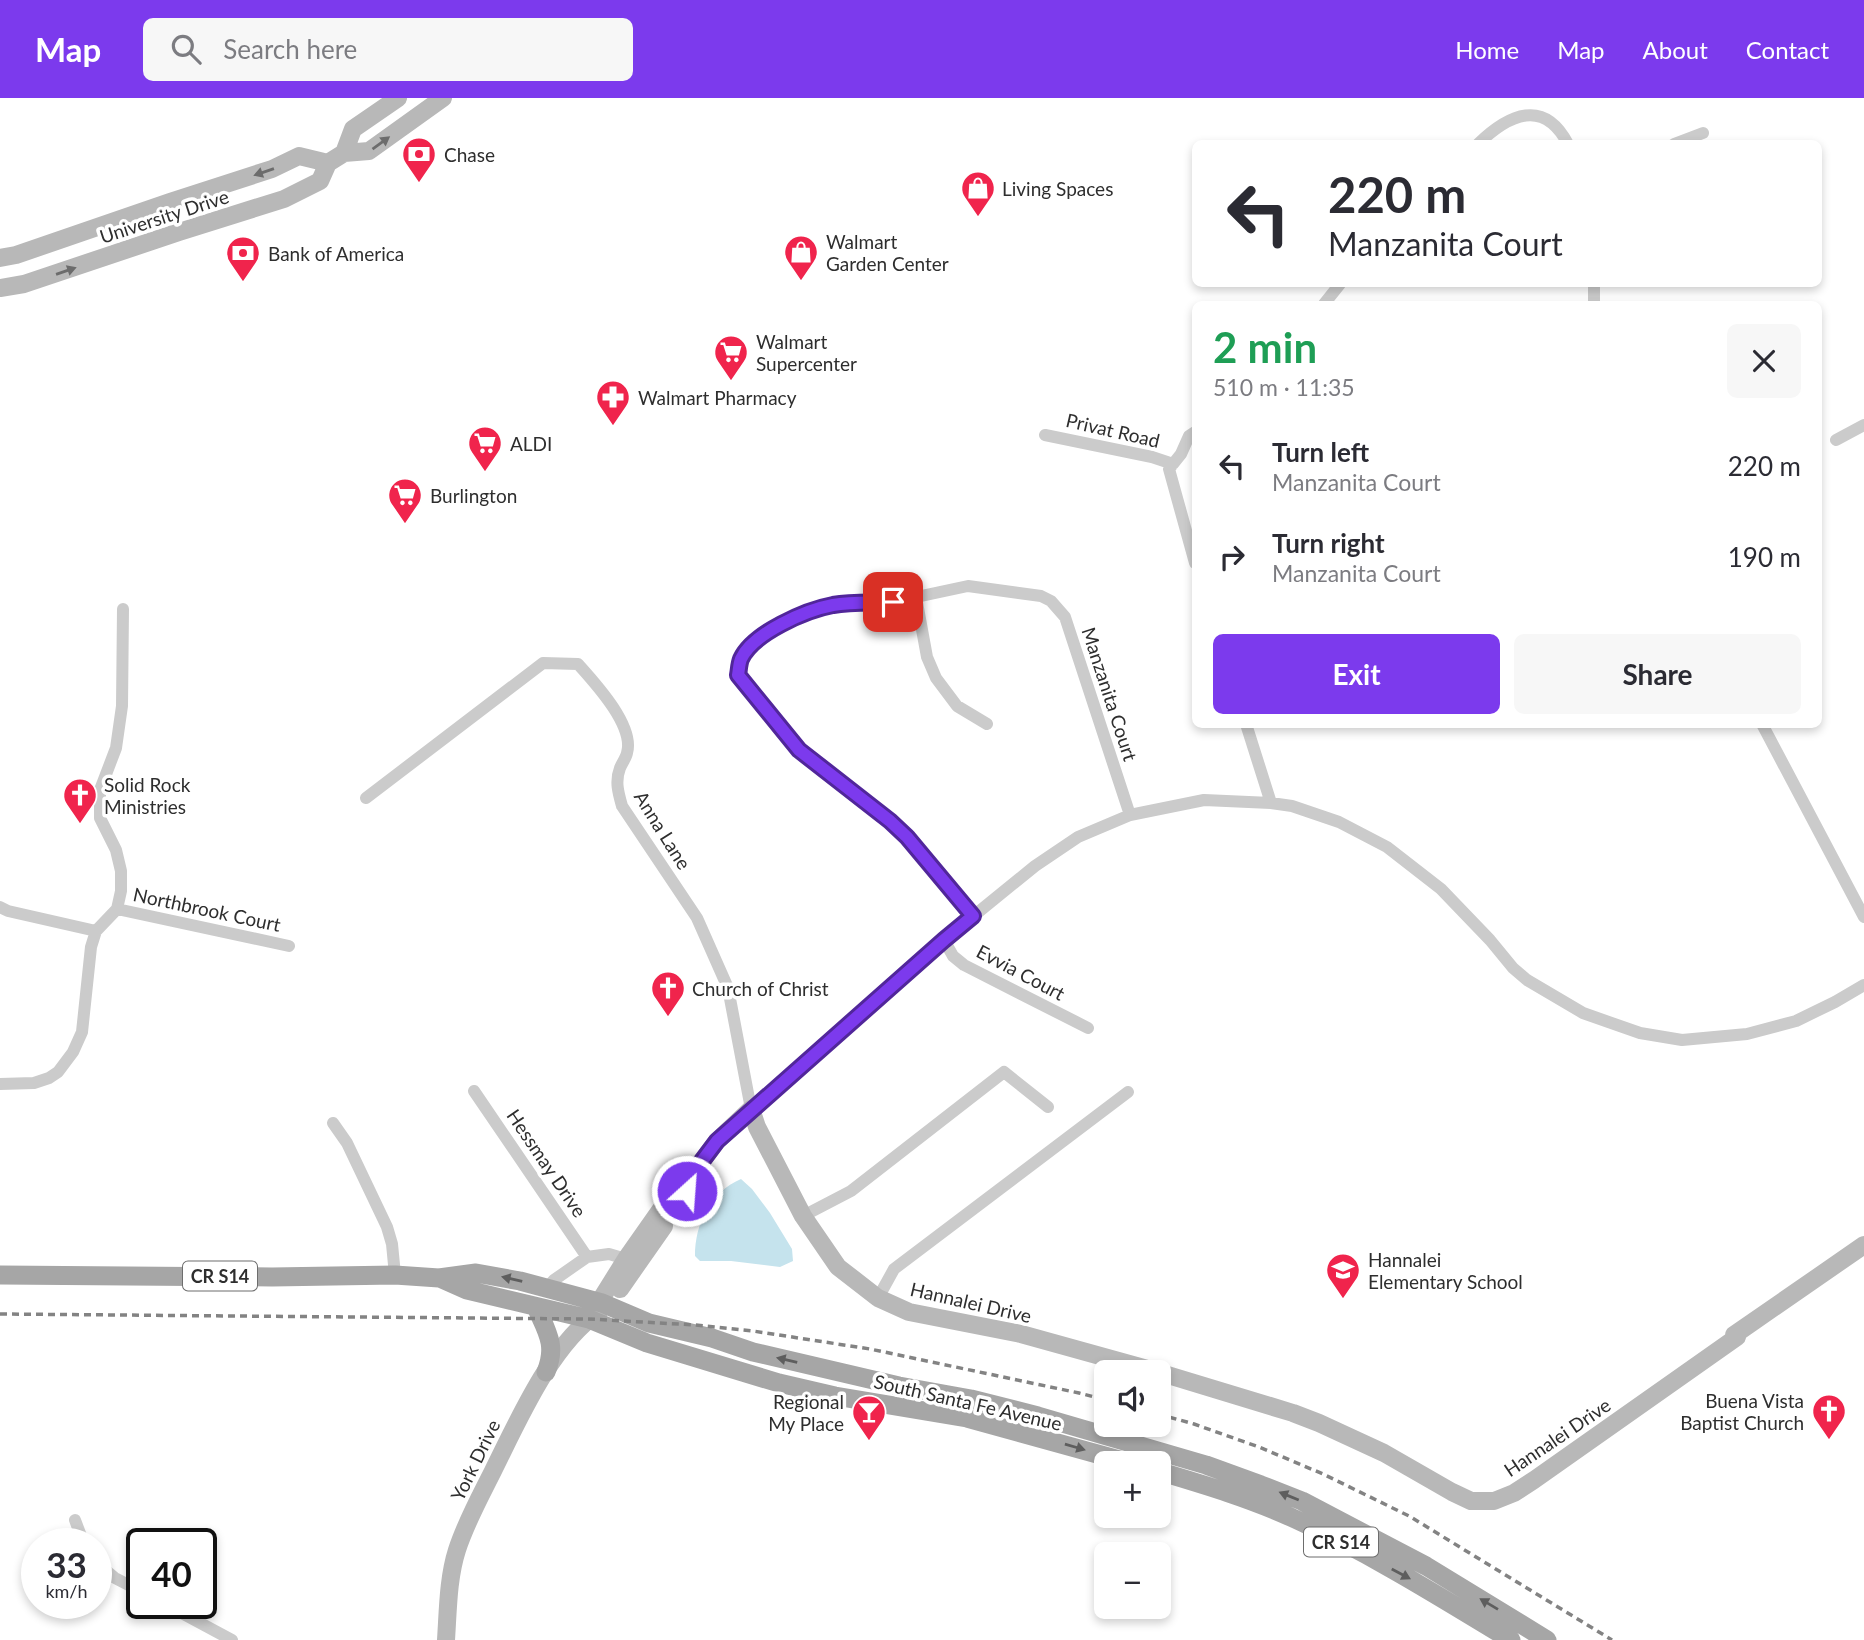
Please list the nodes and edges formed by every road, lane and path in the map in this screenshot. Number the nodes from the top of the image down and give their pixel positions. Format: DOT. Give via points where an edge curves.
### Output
graph roads {
  1 [pos="398,98"];
  2 [pos="443,98"];
  3 [pos="1703,133"];
  4 [pos="1482,140"];
  5 [pos="1565,140"];
  6 [pos="1685,140"];
  7 [pos="344,153"];
  8 [pos="328,163"];
  9 [pos="0,246"];
  10 [pos="36,248"];
  11 [pos="0,258"];
  12 [pos="1338,287"];
  13 [pos="0,288"];
  14 [pos="1326,301"];
  15 [pos="1864,425"];
  16 [pos="1192,434"];
  17 [pos="1045,435"];
  18 [pos="1836,440"];
  19 [pos="1173,464"];
  20 [pos="1192,552"];
  21 [pos="916,597"];
  22 [pos="122,609"];
  23 [pos="987,724"];
  24 [pos="1246,728"];
  25 [pos="1764,728"];
  26 [pos="366,798"];
  27 [pos="1271,803"];
  28 [pos="1129,815"];
  29 [pos="0,907"];
  30 [pos="117,909"];
  31 [pos="973,916"];
  32 [pos="1864,917"];
  33 [pos="96,931"];
  34 [pos="944,940"];
  35 [pos="289,946"];
  36 [pos="1864,985"];
  37 [pos="1088,1028"];
  38 [pos="0,1084"];
  39 [pos="474,1091"];
  40 [pos="1128,1092"];
  41 [pos="1048,1107"];
  42 [pos="751,1109"];
  43 [pos="333,1123"];
  44 [pos="690,1177"];
  45 [pos="803,1216"];
  46 [pos="1864,1245"];
  47 [pos="587,1257"];
  48 [pos="626,1259"];
  49 [pos="0,1275"];
  50 [pos="395,1276"];
  51 [pos="439,1278"];
  52 [pos="548,1287"];
  53 [pos="878,1297"];
  54 [pos="536,1307"];
  55 [pos="599,1309"];
  56 [pos="1115,1360"];
  57 [pos="546,1372"];
  58 [pos="1171,1376"];
  59 [pos="1094,1453"];
  60 [pos="1171,1475"];
  61 [pos="75,1520"];
  62 [pos="78,1528"];
  63 [pos="193,1619"];
  64 [pos="232,1640"];
  65 [pos="446,1640"];
  66 [pos="1511,1640"];
  67 [pos="1547,1640"];
  1 -- 7 [label="street, University Drive" via="353,129"];
  7 -- 2 [label="street, University Drive, one-way" via="369,151"];
  3 -- 6 [label="street"];
  4 -- 5 [label="street" via="1514,114 1534,110 1551,118"];
  7 -- 8 [label="street, University Drive"];
  8 -- 10 [label="street, University Drive, one-way" via="299,156"];
  13 -- 8 [label="street, University Drive, one-way" via="284,199 320,181"];
  9 -- 10 [label="street"];
  10 -- 11 [label="street, University Drive"];
  12 -- 14 [label="street"];
  15 -- 18 [label="street"];
  16 -- 19 [label="street"];
  17 -- 19 [label="street, Privat Road"];
  19 -- 20 [label="street" via="1169,469"];
  21 -- 23 [label="street" via="927,657 936,678 957,706"];
  21 -- 28 [label="street, Manzanita Court" via="968,586 1051,601 1065,617"];
  21 -- 31 [label="street, Manzanita Court" via="832,606 796,616 747,650 738,675 799,750 907,837"];
  22 -- 30 [label="street" via="122,706 116,748 100,790 100,818 121,871"];
  24 -- 27 [label="street"];
  25 -- 32 [label="street"];
  26 -- 42 [label="street, Anna Lane" via="543,663 578,664 610,700 626,732 628,751 617,790 622,806 697,918 728,988"];
  27 -- 28 [label="street" via="1204,800"];
  27 -- 36 [label="street" via="1339,822 1387,847 1441,888 1527,980 1583,1013 1640,1032 1682,1040 1747,1034 1796,1021"];
  28 -- 31 [label="street" via="1078,837"];
  29 -- 33 [label="street"];
  30 -- 33 [label="street"];
  30 -- 35 [label="street, Northbrook Court"];
  31 -- 34 [label="street"];
  33 -- 38 [label="street" via="82,1031 73,1052 49,1078"];
  34 -- 37 [label="street, Evvia Court" via="964,965"];
  34 -- 42 [label="street"];
  39 -- 47 [label="street, Hessmay Drive"];
  40 -- 53 [label="street" via="894,1269"];
  41 -- 45 [label="street" via="1004,1072 850,1191"];
  42 -- 44 [label="street" via="717,1141"];
  42 -- 45 [label="street, Hannalei Drive"];
  43 -- 50 [label="street" via="387,1227"];
  44 -- 48 [label="street" via="678,1185"];
  44 -- 55 [label="street" via="687,1191"];
  45 -- 53 [label="street, Hannalei Drive" via="838,1266"];
  46 -- 58 [label="street, Hannalei Drive" via="1534,1480 1494,1501 1471,1501 1384,1453 1293,1413"];
  47 -- 48 [label="street" via="609,1254"];
  47 -- 52 [label="street"];
  48 -- 55 [label="street"];
  49 -- 50 [label="main road, South Santa Fe Avenue / CR S14"];
  50 -- 51 [label="main road, South Santa Fe Avenue / CR S14"];
  52 -- 51 [label="main road, South Santa Fe Avenue / CR S14, one-way" via="476,1273"];
  51 -- 54 [label="main road, South Santa Fe Avenue / CR S14"];
  52 -- 55 [label="main road, South Santa Fe Avenue / CR S14"];
  53 -- 56 [label="street, Hannalei Drive" via="909,1312 1021,1334"];
  54 -- 55 [label="main road, South Santa Fe Avenue / CR S14"];
  54 -- 57 [label="main road" via="552,1352"];
  55 -- 57 [label="street, York Drive"];
  55 -- 59 [label="main road, South Santa Fe Avenue / CR S14, one-way" via="647,1343 779,1383 967,1418"];
  67 -- 55 [label="main road, South Santa Fe Avenue / CR S14, one-way" via="1426,1566 1302,1501 1206,1465 971,1399 854,1376 799,1379 649,1335"];
  57 -- 65 [label="street, York Drive" via="468,1520 451,1580"];
  60 -- 66 [label="main road, CR S14, one-way" via="1294,1518 1414,1581"];
  61 -- 62 [label="street"];
  63 -- 64 [label="street"];
}
